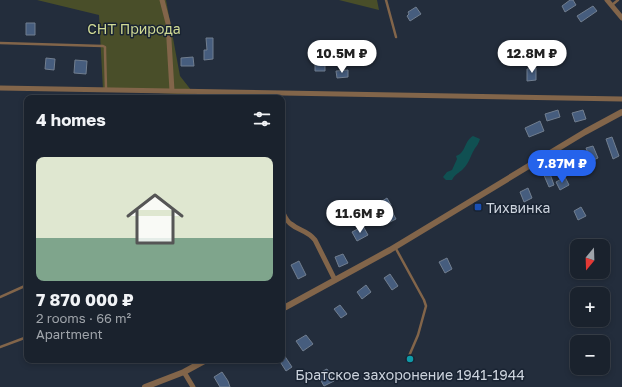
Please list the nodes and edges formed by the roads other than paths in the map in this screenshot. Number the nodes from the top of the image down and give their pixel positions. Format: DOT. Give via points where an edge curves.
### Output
graph roads {
  1 [pos="162,0"];
  2 [pos="386,0"];
  3 [pos="607,0"];
  4 [pos="618,0"];
  5 [pos="612,6"];
  6 [pos="622,18"];
  7 [pos="396,37"];
  8 [pos="0,43"];
  9 [pos="0,88"];
  10 [pos="106,90"];
  11 [pos="172,91"];
  12 [pos="190,91"];
  13 [pos="191,95"];
  14 [pos="622,99"];
  15 [pos="622,112"];
  16 [pos="285,216"];
  17 [pos="396,247"];
  18 [pos="335,280"];
  19 [pos="24,286"];
  20 [pos="0,297"];
  21 [pos="285,307"];
  22 [pos="24,338"];
  23 [pos="0,347"];
  24 [pos="409,356"];
  25 [pos="200,363"];
  26 [pos="184,372"];
  27 [pos="145,387"];
  28 [pos="193,387"];
  1 -- 11 [label="street" via="168,23"];
  2 -- 7 [label="lane"];
  3 -- 5 [label="street"];
  4 -- 5 [label="lane"];
  5 -- 6 [label="street"];
  8 -- 10 [label="lane" via="103,46"];
  9 -- 10 [label="street"];
  10 -- 11 [label="street"];
  11 -- 12 [label="street"];
  12 -- 13 [label="street"];
  12 -- 14 [label="street"];
  15 -- 17 [label="street"];
  16 -- 18 [label="street" via="290,224 311,235 315,240"];
  17 -- 18 [label="street"];
  17 -- 24 [label="lane" via="426,306"];
  18 -- 21 [label="street"];
  19 -- 20 [label="lane"];
  22 -- 23 [label="lane"];
  25 -- 26 [label="street"];
  26 -- 27 [label="street"];
  26 -- 28 [label="street"];
}
